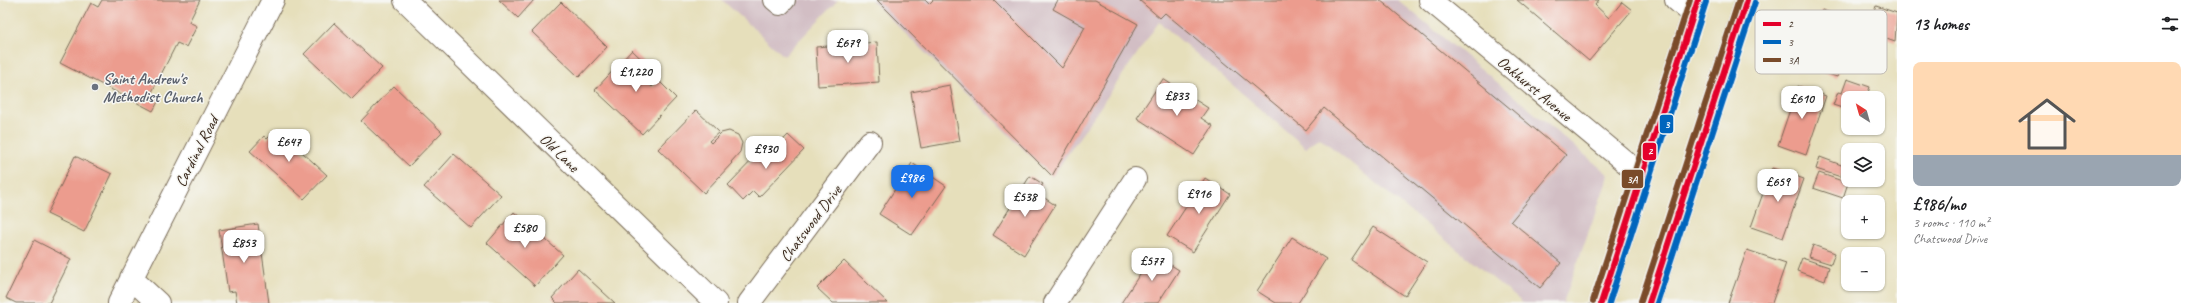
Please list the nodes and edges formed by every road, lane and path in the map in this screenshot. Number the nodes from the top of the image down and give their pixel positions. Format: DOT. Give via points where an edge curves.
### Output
graph roads {
  1 [pos="273,0"];
  2 [pos="405,0"];
  3 [pos="774,0"];
  4 [pos="785,0"];
  5 [pos="1430,0"];
  6 [pos="1675,0"];
  7 [pos="1746,0"];
  8 [pos="1696,8"];
  9 [pos="870,142"];
  10 [pos="1641,175"];
  11 [pos="1135,179"];
  12 [pos="131,278"];
  13 [pos="119,303"];
  14 [pos="158,303"];
  15 [pos="716,303"];
  16 [pos="749,303"];
  17 [pos="1055,303"];
  18 [pos="1601,303"];
  19 [pos="1649,303"];
  1 -- 12 [label="street, Cardinal Road"];
  2 -- 15 [label="street, Old Lane"];
  3 -- 4 [label="lane" via="780,5"];
  5 -- 10 [label="street, Oakhurst Avenue"];
  6 -- 8 [label="lane"];
  7 -- 19 [label="street"];
  8 -- 10 [label="street"];
  9 -- 16 [label="street, Chatswood Drive"];
  10 -- 18 [label="street"];
  11 -- 17 [label="street"];
  12 -- 13 [label="street, Cardinal Road"];
  12 -- 14 [label="street"];
}
